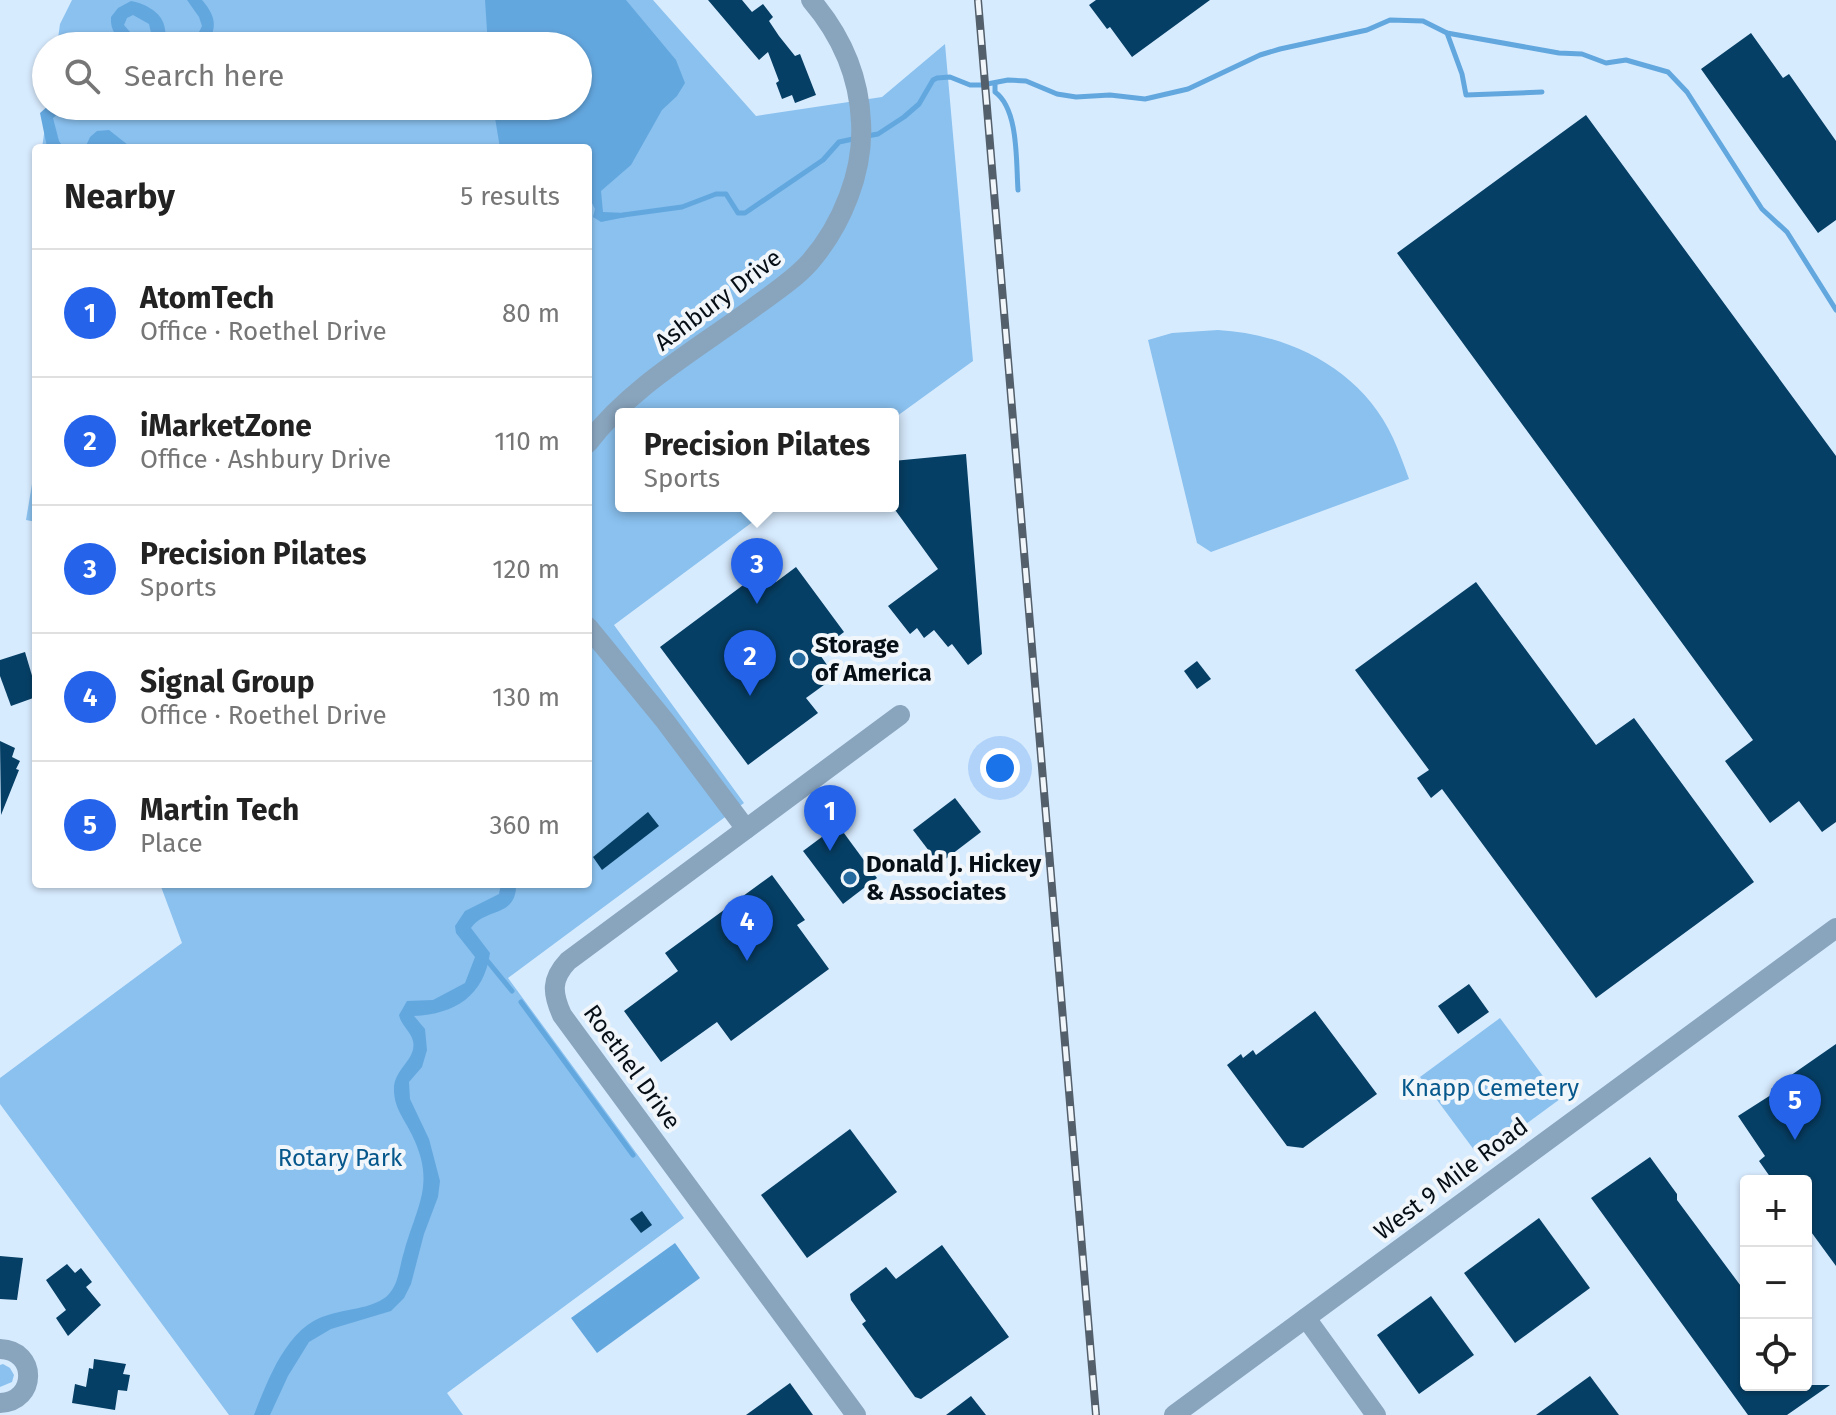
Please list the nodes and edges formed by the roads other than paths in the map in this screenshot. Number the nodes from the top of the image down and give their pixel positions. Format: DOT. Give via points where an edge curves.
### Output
graph roads {
  1 [pos="811,0"];
  2 [pos="620,408"];
  3 [pos="615,412"];
  4 [pos="592,438"];
  5 [pos="592,632"];
  6 [pos="900,715"];
  7 [pos="746,829"];
  8 [pos="1836,928"];
  9 [pos="1306,1318"];
  10 [pos="0,1349"];
  11 [pos="0,1403"];
  12 [pos="856,1415"];
  13 [pos="1174,1415"];
  14 [pos="1376,1415"];
  1 -- 2 [label="street, Ashbury Drive" via="832,26 857,88 861,139 844,207 810,262"];
  3 -- 4 [label="street, Ashbury Drive"];
  5 -- 7 [label="street"];
  6 -- 7 [label="street, Roethel Drive"];
  7 -- 12 [label="street, Roethel Drive" via="568,961 553,985 555,1000"];
  8 -- 9 [label="street, West 9 Mile Road"];
  9 -- 13 [label="street, West 9 Mile Road"];
  9 -- 14 [label="street"];
  10 -- 11 [label="street" via="21,1356 29,1371 21,1396"];
}
